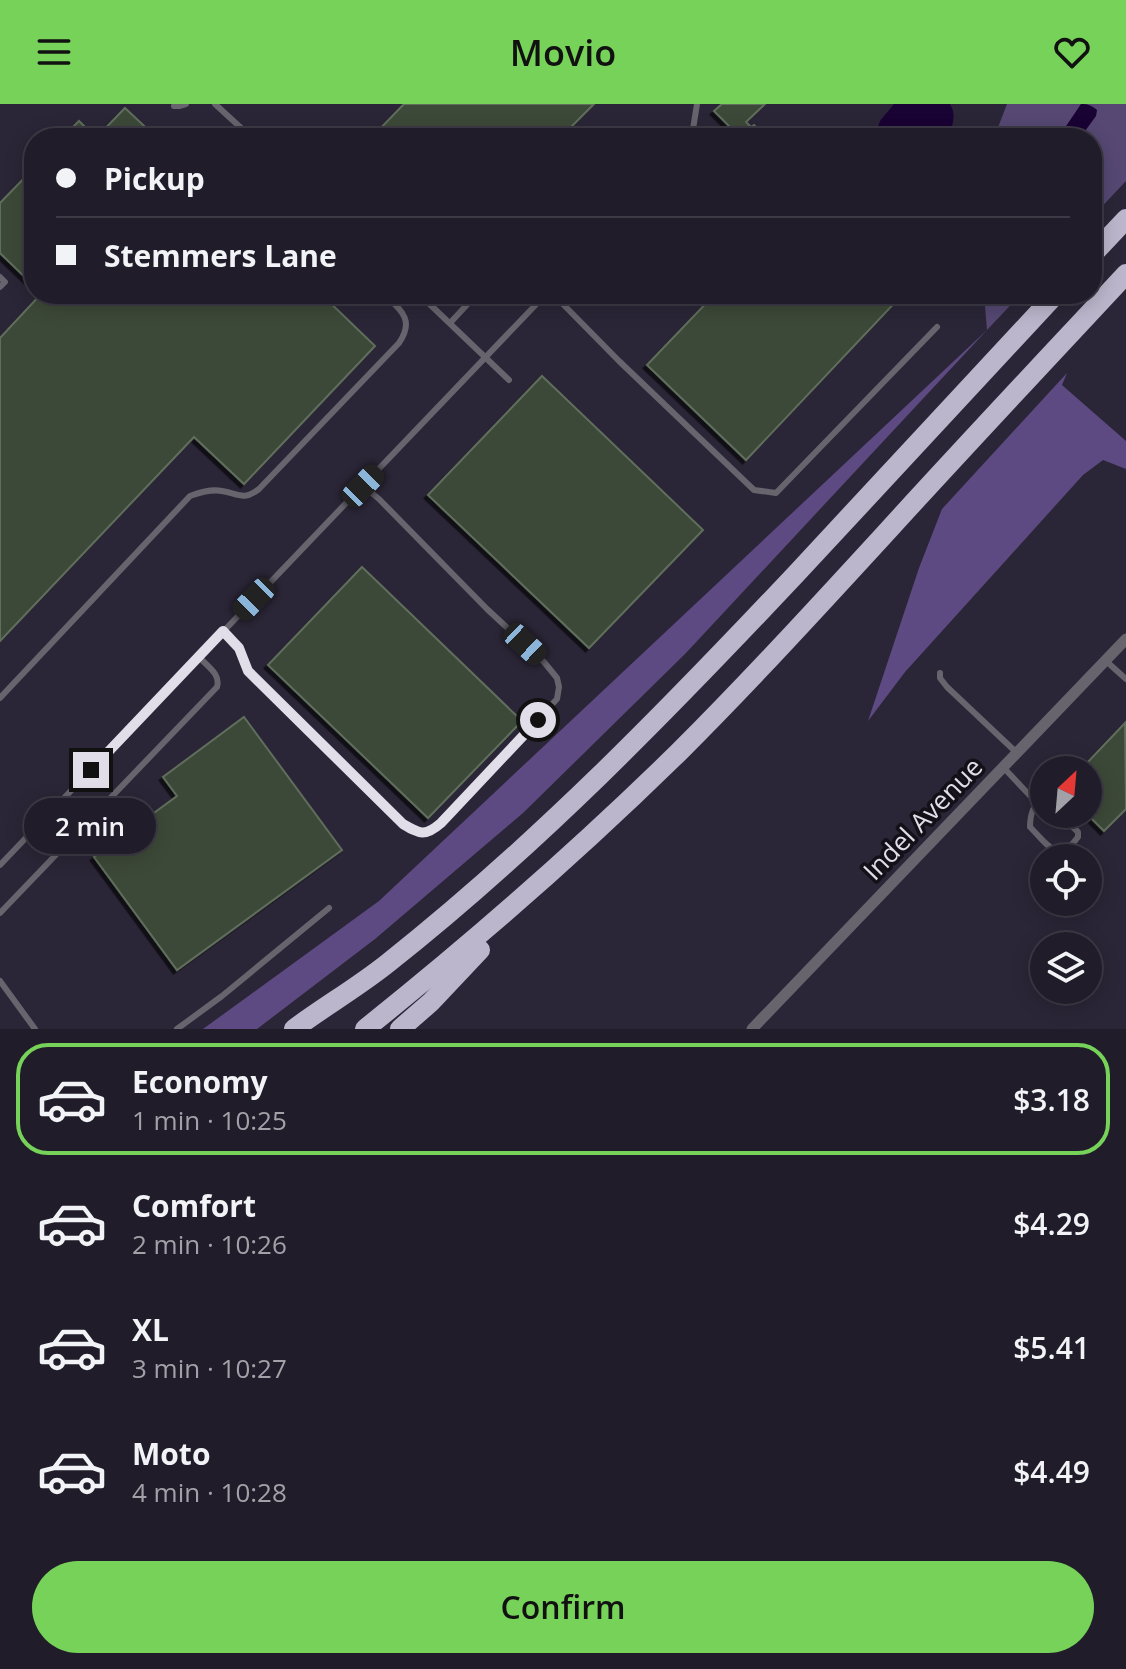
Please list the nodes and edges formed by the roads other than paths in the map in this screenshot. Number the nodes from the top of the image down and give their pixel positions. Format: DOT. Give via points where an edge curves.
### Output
graph roads {
  1 [pos="186,104"];
  2 [pos="215,104"];
  3 [pos="697,104"];
  4 [pos="174,106"];
  5 [pos="241,128"];
  6 [pos="693,128"];
  7 [pos="1126,219"];
  8 [pos="1102,244"];
  9 [pos="1126,274"];
  10 [pos="0,277"];
  11 [pos="0,287"];
  12 [pos="1102,300"];
  13 [pos="395,304"];
  14 [pos="430,304"];
  15 [pos="468,304"];
  16 [pos="536,304"];
  17 [pos="563,304"];
  18 [pos="1047,304"];
  19 [pos="1098,304"];
  20 [pos="450,323"];
  21 [pos="937,327"];
  22 [pos="486,357"];
  23 [pos="509,380"];
  24 [pos="363,486"];
  25 [pos="223,631"];
  26 [pos="1126,639"];
  27 [pos="199,657"];
  28 [pos="1106,661"];
  29 [pos="940,673"];
  30 [pos="1126,679"];
  31 [pos="0,698"];
  32 [pos="1017,753"];
  33 [pos="1003,767"];
  34 [pos="1030,796"];
  35 [pos="1031,828"];
  36 [pos="1074,828"];
  37 [pos="0,865"];
  38 [pos="557,868"];
  39 [pos="329,908"];
  40 [pos="0,913"];
  41 [pos="0,981"];
  42 [pos="35,1029"];
  43 [pos="177,1029"];
  44 [pos="294,1029"];
  45 [pos="365,1029"];
  46 [pos="400,1029"];
  47 [pos="752,1029"];
  1 -- 4 [label="lane"];
  2 -- 5 [label="lane"];
  3 -- 6 [label="lane"];
  7 -- 8 [label="highway"];
  9 -- 12 [label="highway"];
  10 -- 11 [label="lane" via="5,282"];
  13 -- 31 [label="lane" via="407,321 399,343 259,489 238,497 221,490 190,496"];
  14 -- 20 [label="lane"];
  15 -- 20 [label="lane"];
  16 -- 22 [label="lane"];
  17 -- 21 [label="lane" via="754,490 776,493"];
  18 -- 44 [label="highway" via="612,764 419,937"];
  19 -- 38 [label="highway" via="738,692"];
  20 -- 22 [label="lane"];
  22 -- 23 [label="lane"];
  22 -- 24 [label="lane"];
  24 -- 25 [label="lane"];
  24 -- 25 [label="lane" via="557,678 557,699 441,823 427,833 403,824 248,671 239,648"];
  25 -- 27 [label="lane"];
  26 -- 28 [label="street, Indel Avenue"];
  27 -- 37 [label="lane"];
  27 -- 40 [label="lane" via="216,675 217,687"];
  28 -- 30 [label="lane"];
  28 -- 32 [label="street, Indel Avenue"];
  29 -- 32 [label="lane" via="947,687"];
  32 -- 33 [label="street, Indel Avenue"];
  33 -- 34 [label="lane"];
  33 -- 47 [label="street, Indel Avenue"];
  35 -- 36 [label="lane" via="1060,853 1078,837"];
  38 -- 45 [label="highway"];
  38 -- 46 [label="highway"];
  39 -- 43 [label="lane"];
  41 -- 42 [label="lane"];
}
